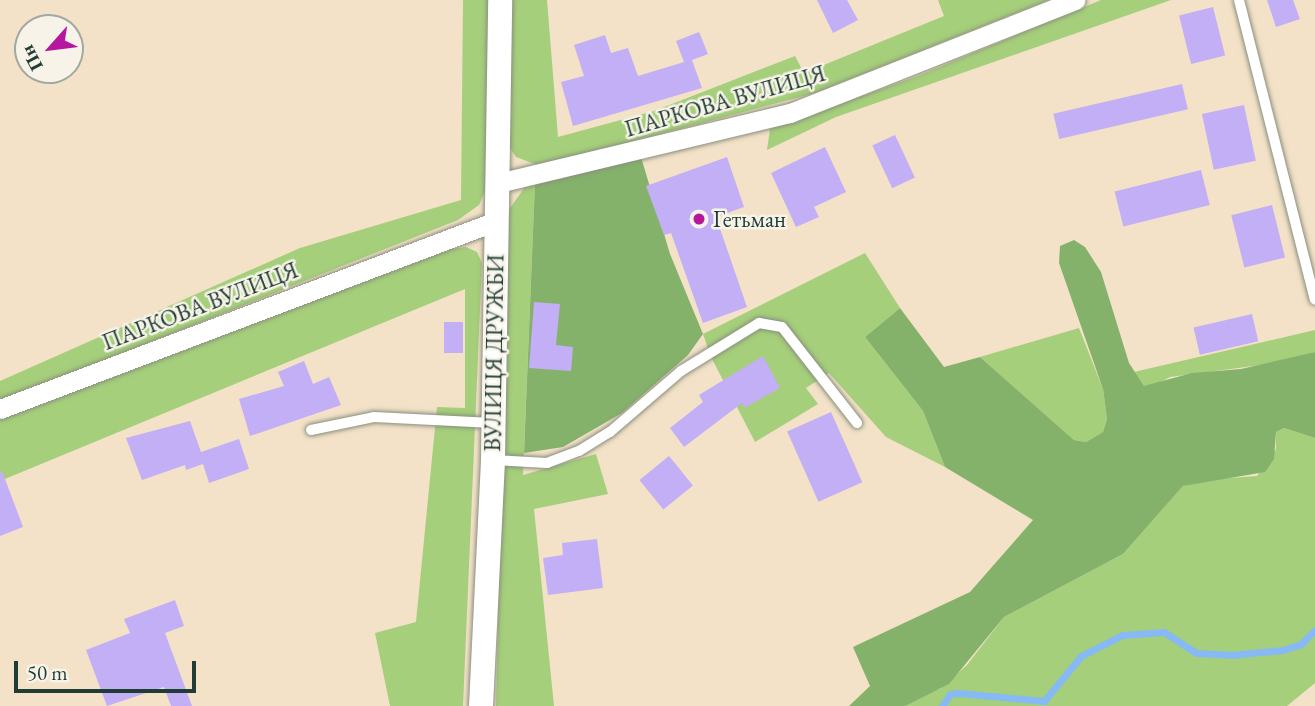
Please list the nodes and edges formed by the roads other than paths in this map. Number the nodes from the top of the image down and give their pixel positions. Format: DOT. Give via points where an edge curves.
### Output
graph roads {
  1 [pos="500,0"];
  2 [pos="1075,0"];
  3 [pos="1239,0"];
  4 [pos="498,183"];
  5 [pos="496,221"];
  6 [pos="1315,300"];
  7 [pos="0,409"];
  8 [pos="493,423"];
  9 [pos="857,423"];
  10 [pos="311,430"];
  11 [pos="493,460"];
  12 [pos="481,706"];
  1 -- 4 [label="street, ВУЛИЦЯ ДРУЖБИ"];
  2 -- 4 [label="street, ПАРКОВА ВУЛИЦЯ" via="790,113"];
  3 -- 6 [label="lane"];
  4 -- 5 [label="street, ВУЛИЦЯ ДРУЖБИ"];
  5 -- 7 [label="street, ПАРКОВА ВУЛИЦЯ"];
  5 -- 8 [label="street, ВУЛИЦЯ ДРУЖБИ"];
  8 -- 10 [label="lane" via="374,417"];
  8 -- 11 [label="street, ВУЛИЦЯ ДРУЖБИ"];
  9 -- 11 [label="lane" via="782,327 759,323 729,337 681,371 610,432 579,451 547,463"];
  11 -- 12 [label="street, ВУЛИЦЯ ДРУЖБИ"];
}
